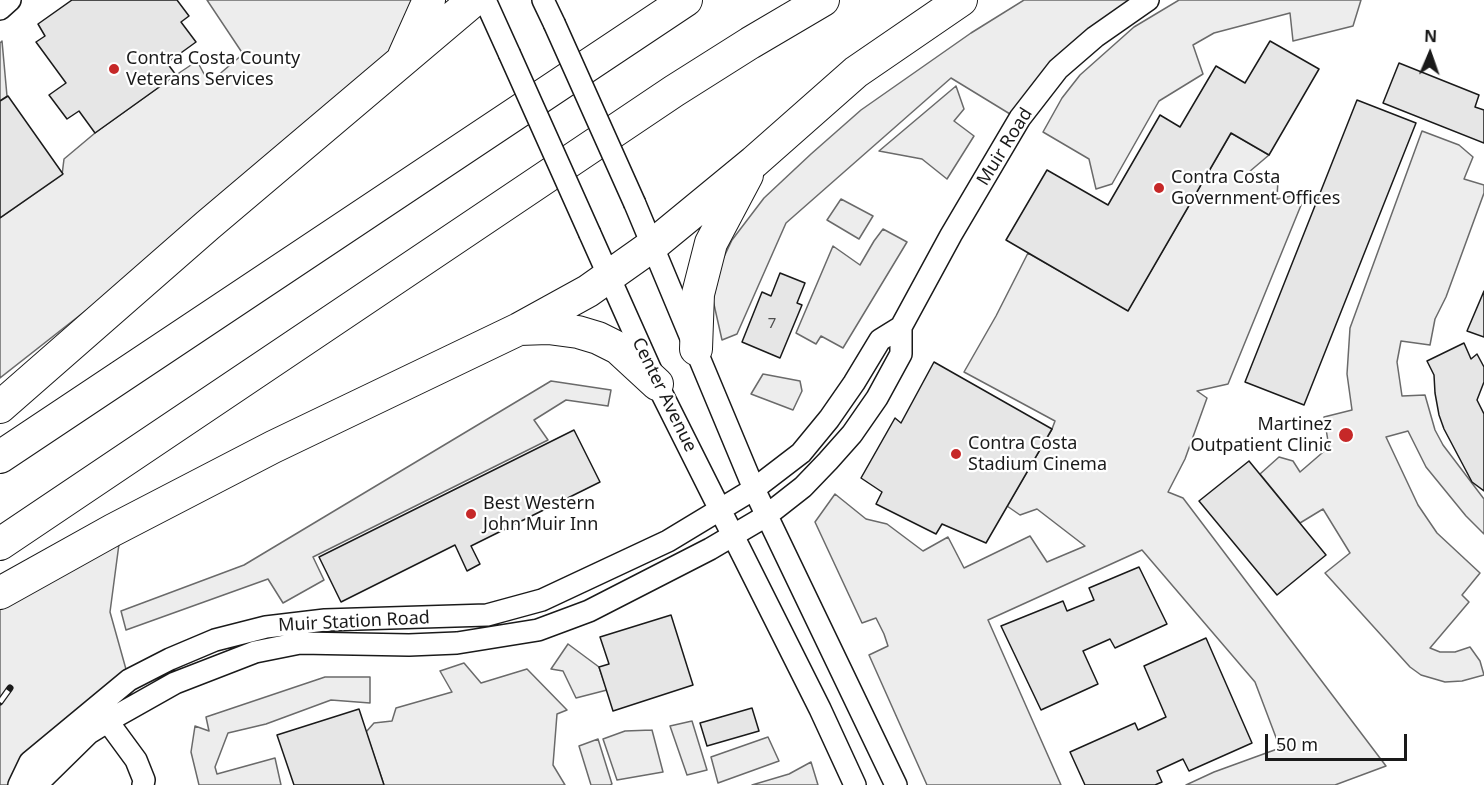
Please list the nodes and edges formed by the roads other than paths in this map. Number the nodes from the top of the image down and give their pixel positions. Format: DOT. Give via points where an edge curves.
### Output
graph roads {
  1 [pos="429,0"];
  2 [pos="474,0"];
  3 [pos="485,0"];
  4 [pos="543,0"];
  5 [pos="686,0"];
  6 [pos="823,0"];
  7 [pos="961,0"];
  8 [pos="1148,0"];
  9 [pos="399,65"];
  10 [pos="754,162"];
  11 [pos="653,245"];
  12 [pos="610,278"];
  13 [pos="901,327"];
  14 [pos="519,329"];
  15 [pos="696,349"];
  16 [pos="657,384"];
  17 [pos="0,407"];
  18 [pos="0,457"];
  19 [pos="754,489"];
  20 [pos="720,511"];
  21 [pos="766,516"];
  22 [pos="733,536"];
  23 [pos="0,544"];
  24 [pos="0,593"];
  25 [pos="102,713"];
  26 [pos="19,785"];
  27 [pos="36,785"];
  28 [pos="143,785"];
  29 [pos="855,785"];
  30 [pos="896,785"];
  1 -- 9 [label="highway"];
  2 -- 9 [label="highway"];
  3 -- 12 [label="street, Center Avenue, bridge"];
  4 -- 11 [label="street, bridge"];
  5 -- 18 [label="highway"];
  6 -- 23 [label="highway" via="665,97"];
  7 -- 10 [label="highway" via="856,72"];
  8 -- 13 [label="street, Muir Road" via="1058,69 1020,118"];
  9 -- 17 [label="highway"];
  10 -- 11 [label="highway"];
  10 -- 15 [label="highway" via="711,243 698,294"];
  11 -- 12 [label="highway"];
  11 -- 15 [label="street"];
  12 -- 14 [label="highway"];
  12 -- 16 [label="street, Center Avenue"];
  13 -- 19 [label="street, Muir Road" via="880,340 842,401 801,453"];
  13 -- 21 [label="street, Muir Road" via="901,354 878,398 828,461"];
  14 -- 16 [label="highway" via="548,328 598,338 618,348"];
  14 -- 24 [label="highway" via="273,447"];
  15 -- 19 [label="street"];
  16 -- 20 [label="street, Center Avenue"];
  19 -- 20 [label="street, Muir Road"];
  19 -- 21 [label="street"];
  20 -- 22 [label="street, Center Avenue"];
  20 -- 25 [label="street, Muir Station Road" via="668,542 542,600 488,615 325,620 266,627 215,639 129,680"];
  21 -- 22 [label="street, Muir Road"];
  21 -- 30 [label="street"];
  22 -- 25 [label="street, Muir Station Road" via="589,611 538,630 457,643 300,643 255,652"];
  22 -- 29 [label="street, Center Avenue"];
  25 -- 26 [label="street, Muir Station Road" via="30,762"];
  25 -- 27 [label="street, Muir Station Road" via="89,733"];
  25 -- 28 [label="street" via="136,759"];
}
